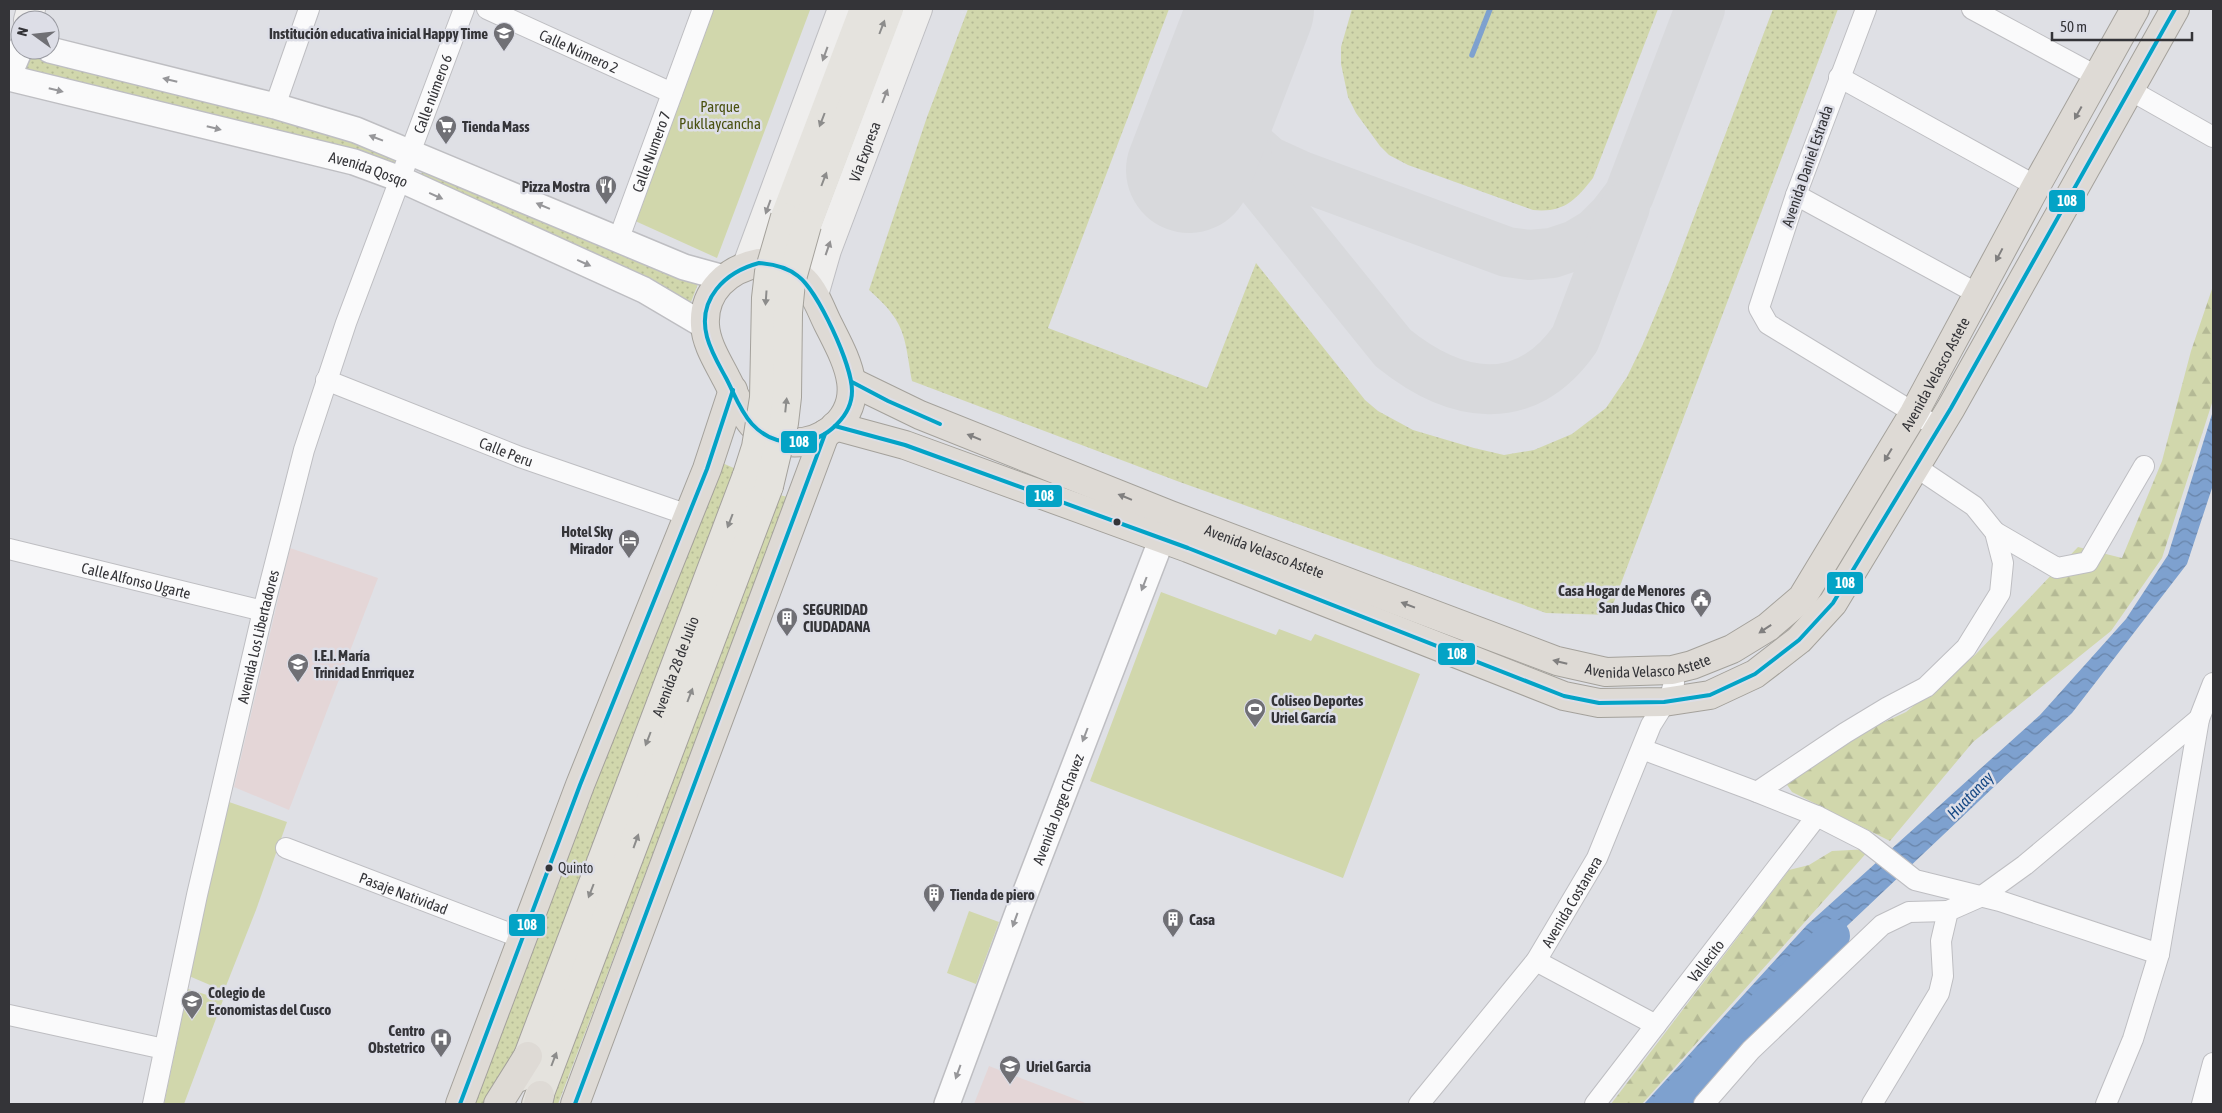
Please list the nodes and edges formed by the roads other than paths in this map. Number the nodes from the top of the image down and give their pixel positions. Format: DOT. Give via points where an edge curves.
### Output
graph roads {
  1 [pos="310,9"];
  2 [pos="464,9"];
  3 [pos="486,9"];
  4 [pos="703,9"];
  5 [pos="842,9"];
  6 [pos="864,9"];
  7 [pos="889,9"];
  8 [pos="918,9"];
  9 [pos="1866,9"];
  10 [pos="1972,9"];
  11 [pos="2135,9"];
  12 [pos="2175,9"];
  13 [pos="60,52"];
  14 [pos="16,60"];
  15 [pos="9,76"];
  16 [pos="1839,77"];
  17 [pos="2098,77"];
  18 [pos="2130,90"];
  19 [pos="672,93"];
  20 [pos="275,106"];
  21 [pos="2213,137"];
  22 [pos="410,151"];
  23 [pos="400,179"];
  24 [pos="2036,186"];
  25 [pos="1796,195"];
  26 [pos="796,221"];
  27 [pos="619,238"];
  28 [pos="735,272"];
  29 [pos="1978,294"];
  30 [pos="814,295"];
  31 [pos="705,326"];
  32 [pos="326,380"];
  33 [pos="852,382"];
  34 [pos="732,390"];
  35 [pos="1914,413"];
  36 [pos="1939,428"];
  37 [pos="830,430"];
  38 [pos="2144,466"];
  39 [pos="1916,467"];
  40 [pos="758,481"];
  41 [pos="688,515"];
  42 [pos="1166,527"];
  43 [pos="1995,532"];
  44 [pos="9,549"];
  45 [pos="263,611"];
  46 [pos="1672,670"];
  47 [pos="2213,683"];
  48 [pos="1664,702"];
  49 [pos="2199,718"];
  50 [pos="1642,749"];
  51 [pos="1758,792"];
  52 [pos="1816,816"];
  53 [pos="286,848"];
  54 [pos="1982,896"];
  55 [pos="1948,911"];
  56 [pos="522,938"];
  57 [pos="2159,954"];
  58 [pos="1536,961"];
  59 [pos="9,1015"];
  60 [pos="1656,1025"];
  61 [pos="164,1049"];
  62 [pos="528,1056"];
  63 [pos="2213,1063"];
  64 [pos="538,1101"];
  65 [pos="153,1104"];
  66 [pos="460,1104"];
  67 [pos="498,1104"];
  68 [pos="510,1104"];
  69 [pos="575,1104"];
  70 [pos="947,1104"];
  71 [pos="1419,1104"];
  72 [pos="1595,1104"];
  73 [pos="1704,1104"];
  74 [pos="1872,1104"];
  75 [pos="2106,1104"];
  76 [pos="2202,1104"];
  1 -- 20 [label="street"];
  2 -- 22 [label="street, Calle número 6"];
  3 -- 19 [label="street, Calle Número 2"];
  4 -- 19 [label="street, Calle Numero 7"];
  5 -- 28 [label="main road, one-way"];
  6 -- 26 [label="main road, one-way"];
  26 -- 7 [label="main road, Vía Expresa, one-way"];
  30 -- 8 [label="main road, Vía Expresa, one-way" via="827,250"];
  9 -- 16 [label="street, Avenida Daniel Estrada"];
  10 -- 17 [label="street"];
  11 -- 17 [label="highway, Avenida Velasco Astete"];
  12 -- 18 [label="highway, Avenida Velasco Astete"];
  20 -- 13 [label="street, Avenida Qosqo, one-way"];
  14 -- 15 [label="street"];
  15 -- 23 [label="street, Avenida Qosqo, one-way" via="354,162"];
  16 -- 24 [label="street"];
  16 -- 25 [label="street, Avenida Daniel Estrada"];
  17 -- 24 [label="highway, Avenida Velasco Astete, one-way"];
  18 -- 21 [label="street"];
  18 -- 36 [label="highway, Avenida Velasco Astete"];
  19 -- 27 [label="street, Calle Numero 7"];
  22 -- 20 [label="street, Avenida Qosqo, one-way" via="356,130"];
  22 -- 23 [label="street, Calle número 6"];
  27 -- 22 [label="street, Avenida Qosqo, one-way"];
  23 -- 31 [label="street, Avenida Qosqo, one-way" via="644,290"];
  23 -- 32 [label="street, Avenida Los Libertadores"];
  24 -- 29 [label="highway, Avenida Velasco Astete, one-way"];
  25 -- 29 [label="street"];
  25 -- 35 [label="street, Avenida Daniel Estrada" via="1759,308 1768,324"];
  26 -- 40 [label="main road, Avenida 28 de Julio, bridge" via="783,431"];
  27 -- 28 [label="street, Avenida Qosqo" via="684,267"];
  28 -- 30 [label="highway" via="759,263 773,264 804,281"];
  28 -- 31 [label="highway" via="713,292 706,308"];
  29 -- 35 [label="highway, Avenida Velasco Astete"];
  30 -- 33 [label="highway" via="848,363"];
  31 -- 34 [label="highway" via="711,347"];
  32 -- 41 [label="street, Calle Peru" via="520,457"];
  32 -- 45 [label="street, Avenida Los Libertadores" via="304,450"];
  33 -- 37 [label="highway" via="851,399 845,413"];
  42 -- 33 [label="highway, Avenida Velasco Astete, one-way"];
  34 -- 37 [label="highway" via="753,426 775,440 791,443 810,441"];
  34 -- 41 [label="highway" via="707,469"];
  35 -- 36 [label="street"];
  35 -- 46 [label="highway, Avenida Velasco Astete, one-way" via="1802,598 1768,627 1732,649 1692,666"];
  36 -- 39 [label="highway, Avenida Velasco Astete"];
  37 -- 42 [label="highway, Avenida Velasco Astete" via="905,444"];
  37 -- 69 [label="highway"];
  38 -- 43 [label="street" via="2088,562 2057,568"];
  39 -- 43 [label="street" via="1974,506"];
  39 -- 48 [label="highway, Avenida Velasco Astete" via="1833,603 1798,640 1754,674 1710,695"];
  40 -- 62 [label="main road, Avenida 28 de Julio, one-way"];
  64 -- 40 [label="main road, Avenida 28 de Julio, one-way"];
  41 -- 56 [label="highway"];
  46 -- 42 [label="highway, Avenida Velasco Astete, one-way" via="1606,672 1557,661"];
  42 -- 48 [label="highway, Avenida Velasco Astete" via="1564,696 1599,703"];
  42 -- 70 [label="street, Avenida Jorge Chavez, one-way"];
  43 -- 51 [label="street" via="2003,563 2000,593 1966,648 1926,687 1845,733"];
  44 -- 45 [label="street, Calle Alfonso Ugarte"];
  45 -- 61 [label="street, Avenida Los Libertadores"];
  46 -- 48 [label="street, Avenida Costanera" via="1674,683"];
  47 -- 49 [label="street"];
  48 -- 50 [label="street, Avenida Costanera"];
  49 -- 54 [label="street" via="2025,865"];
  49 -- 57 [label="street"];
  50 -- 51 [label="street"];
  50 -- 58 [label="street, Avenida Costanera" via="1597,858"];
  51 -- 52 [label="street"];
  52 -- 54 [label="street" via="1864,840 1915,880"];
  52 -- 60 [label="street, Vallecito"];
  53 -- 56 [label="street, Pasaje Natividad"];
  54 -- 55 [label="street"];
  54 -- 57 [label="street"];
  55 -- 73 [label="street" via="1909,912 1882,925 1751,1050"];
  55 -- 74 [label="street" via="1941,941 1939,993"];
  56 -- 66 [label="highway"];
  57 -- 75 [label="street" via="2132,1039"];
  58 -- 60 [label="street"];
  58 -- 71 [label="street, Avenida Costanera"];
  59 -- 61 [label="street"];
  60 -- 72 [label="street, Vallecito"];
  61 -- 65 [label="street, Avenida Los Libertadores"];
  62 -- 67 [label="highway"];
  62 -- 68 [label="main road, Avenida 28 de Julio"];
  63 -- 76 [label="street"];
}
